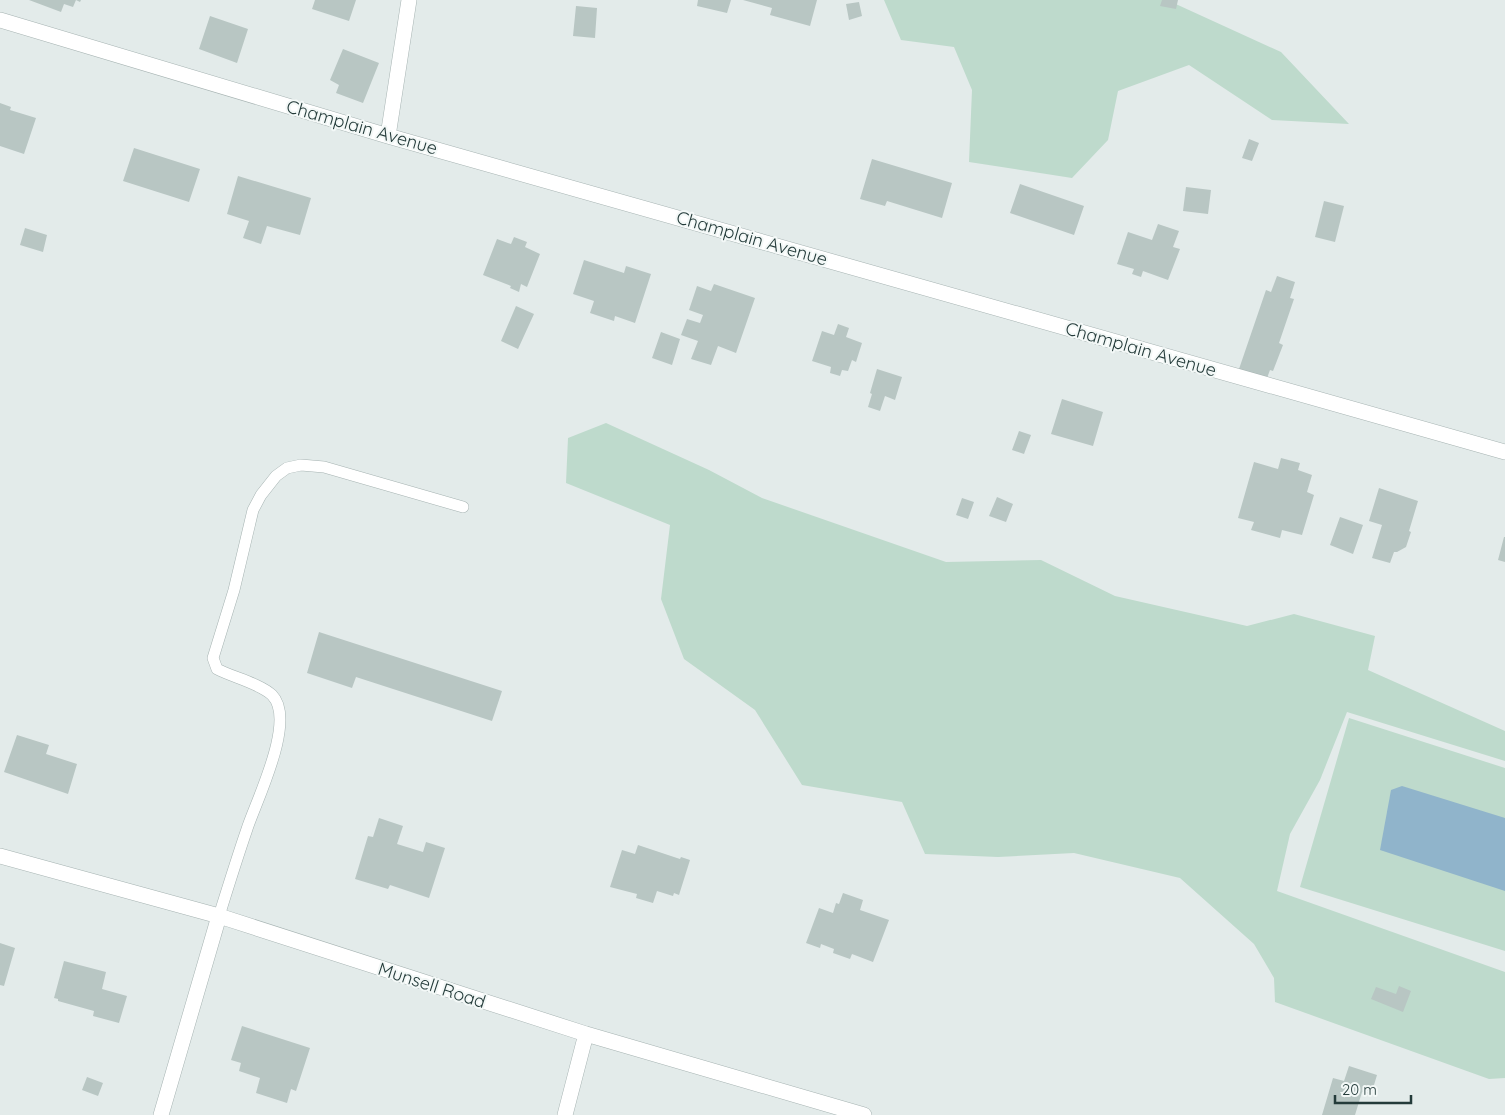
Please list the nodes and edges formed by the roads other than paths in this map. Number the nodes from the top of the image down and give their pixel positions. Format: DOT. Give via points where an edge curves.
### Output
graph roads {
  1 [pos="409,0"];
  2 [pos="0,20"];
  3 [pos="388,136"];
  4 [pos="1505,452"];
  5 [pos="463,507"];
  6 [pos="0,856"];
  7 [pos="219,916"];
  8 [pos="586,1034"];
  9 [pos="161,1115"];
  10 [pos="565,1115"];
  11 [pos="864,1115"];
  1 -- 3 [label="street"];
  2 -- 3 [label="street, Champlain Avenue"];
  3 -- 4 [label="street, Champlain Avenue"];
  5 -- 7 [label="lane" via="324,467 287,468 260,495 253,510 234,590 213,658 217,670 259,686 273,695 278,704 279,737"];
  6 -- 7 [label="street, Munsell Road"];
  7 -- 8 [label="street, Munsell Road"];
  7 -- 9 [label="street"];
  8 -- 10 [label="street"];
  8 -- 11 [label="street, Munsell Road"];
}
